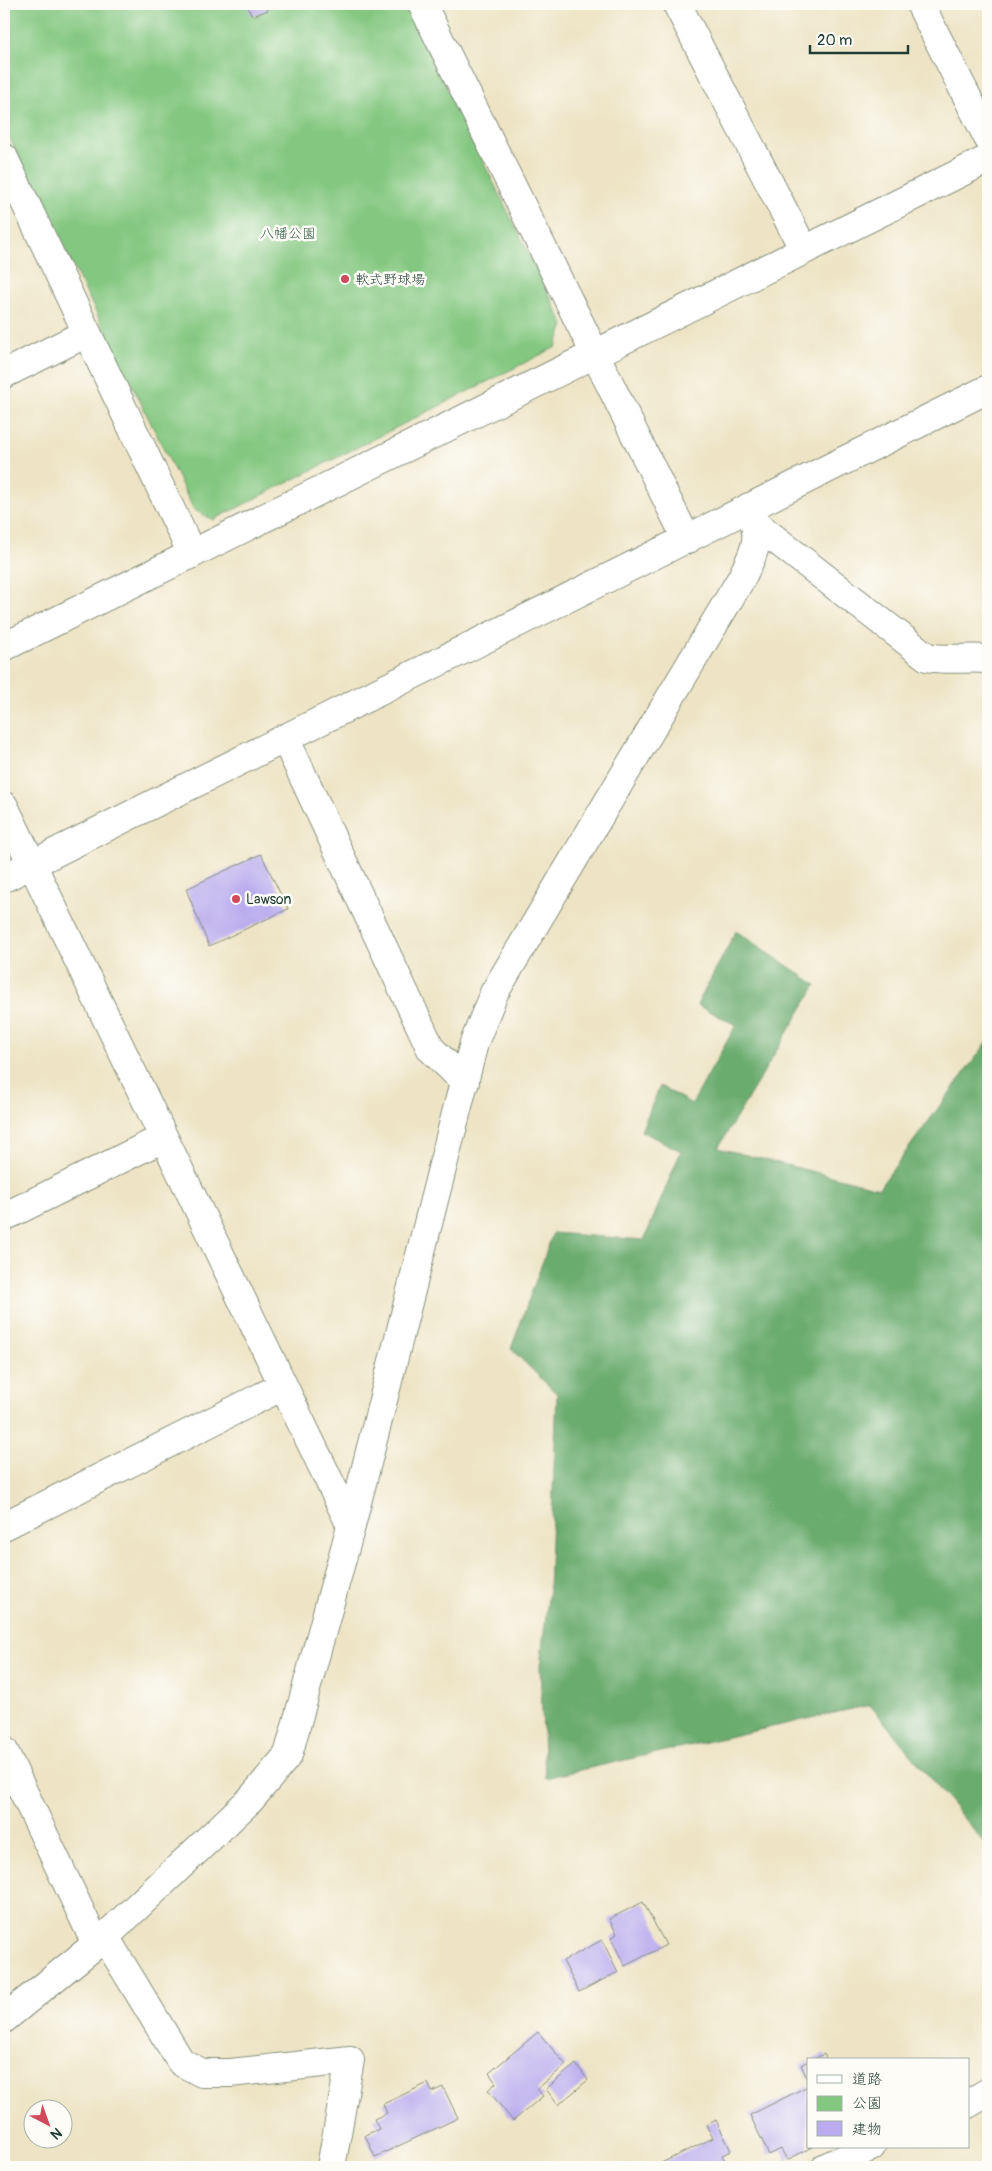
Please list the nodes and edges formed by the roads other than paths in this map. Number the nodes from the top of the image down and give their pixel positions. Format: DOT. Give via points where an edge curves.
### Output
graph roads {
  1 [pos="422,4"];
  2 [pos="677,4"];
  3 [pos="920,4"];
  4 [pos="988,138"];
  5 [pos="4,158"];
  6 [pos="988,159"];
  7 [pos="804,250"];
  8 [pos="87,333"];
  9 [pos="596,354"];
  10 [pos="4,374"];
  11 [pos="988,388"];
  12 [pos="753,516"];
  13 [pos="687,540"];
  14 [pos="192,554"];
  15 [pos="4,648"];
  16 [pos="988,659"];
  17 [pos="285,738"];
  18 [pos="4,806"];
  19 [pos="32,864"];
  20 [pos="4,878"];
  21 [pos="465,1082"];
  22 [pos="163,1138"];
  23 [pos="4,1217"];
  24 [pos="283,1386"];
  25 [pos="4,1526"];
  26 [pos="350,1526"];
  27 [pos="4,1751"];
  28 [pos="101,1940"];
  29 [pos="4,2019"];
  30 [pos="988,2092"];
  31 [pos="970,2103"];
  32 [pos="869,2148"];
  33 [pos="331,2167"];
  34 [pos="826,2167"];
  1 -- 9 [label="street"];
  2 -- 7 [label="street"];
  3 -- 4 [label="street"];
  5 -- 8 [label="street"];
  6 -- 7 [label="street"];
  7 -- 9 [label="street"];
  8 -- 10 [label="street"];
  8 -- 14 [label="street"];
  9 -- 13 [label="street"];
  9 -- 14 [label="street"];
  11 -- 12 [label="street"];
  12 -- 13 [label="street"];
  12 -- 16 [label="street" via="928,657"];
  12 -- 21 [label="street" via="755,548 726,608 494,993 474,1043"];
  13 -- 17 [label="street"];
  14 -- 15 [label="street"];
  17 -- 19 [label="street"];
  17 -- 21 [label="street" via="431,1049"];
  18 -- 19 [label="street"];
  19 -- 20 [label="street"];
  19 -- 22 [label="street"];
  21 -- 26 [label="street"];
  22 -- 23 [label="street"];
  22 -- 24 [label="street"];
  24 -- 25 [label="street"];
  24 -- 26 [label="street"];
  26 -- 28 [label="street" via="288,1754 251,1799"];
  27 -- 28 [label="street"];
  28 -- 29 [label="street"];
  28 -- 33 [label="street" via="181,2062 202,2073 350,2060"];
  30 -- 31 [label="street"];
  32 -- 34 [label="street"];
}
